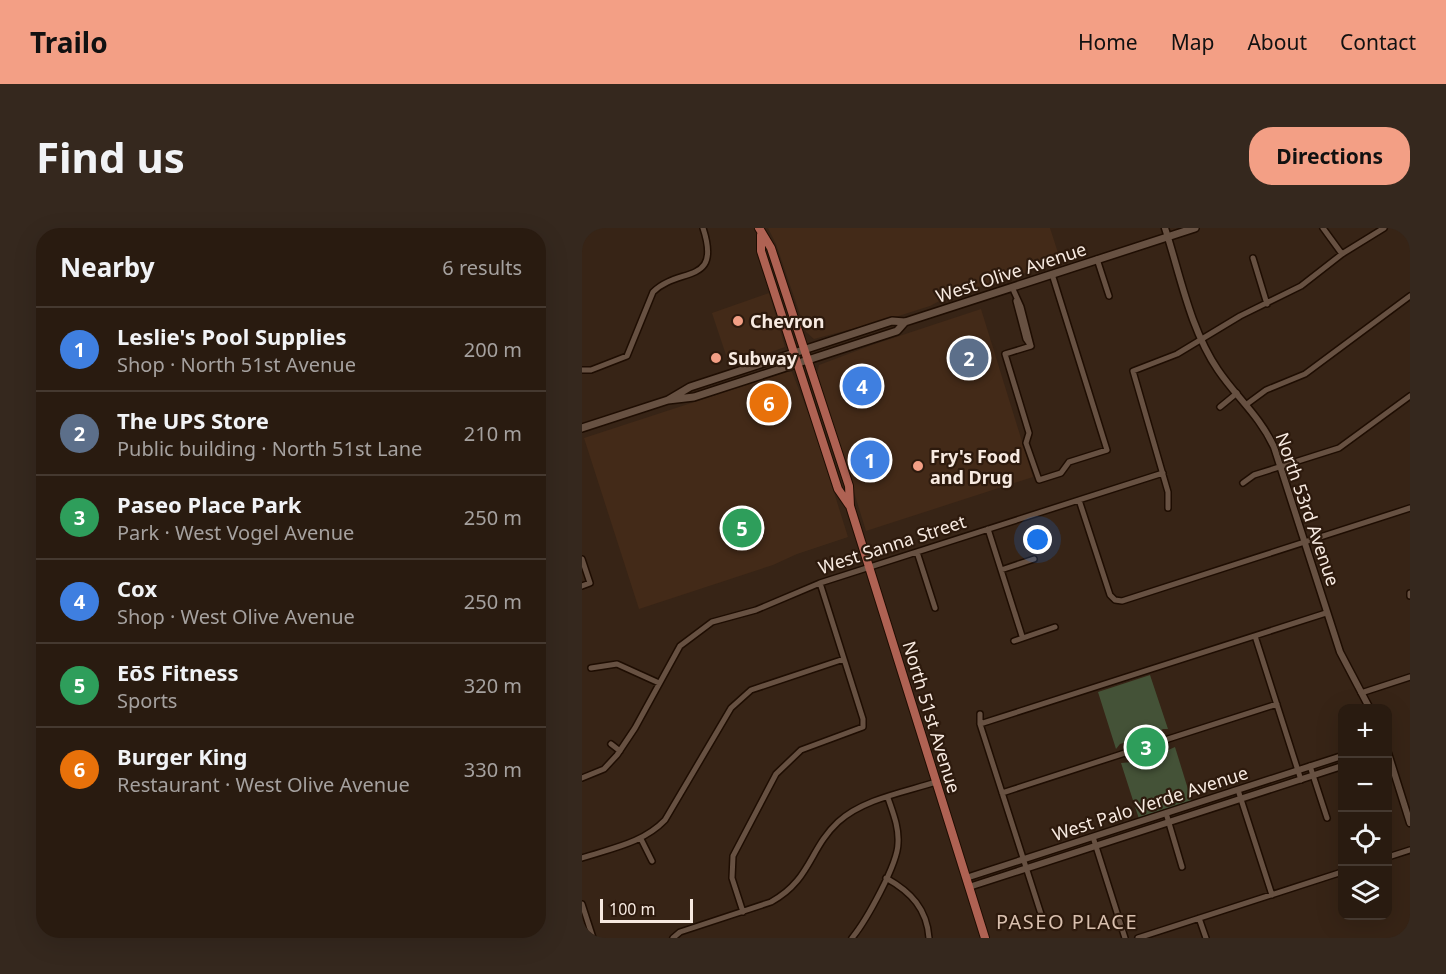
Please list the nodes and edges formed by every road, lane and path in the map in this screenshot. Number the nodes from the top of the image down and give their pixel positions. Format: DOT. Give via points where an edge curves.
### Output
graph roads {
  1 [pos="703,228"];
  2 [pos="1165,228"];
  3 [pos="1194,228"];
  4 [pos="1323,228"];
  5 [pos="1384,228"];
  6 [pos="760,231"];
  7 [pos="1168,236"];
  8 [pos="1342,254"];
  9 [pos="1252,258"];
  10 [pos="1097,260"];
  11 [pos="1052,274"];
  12 [pos="1012,287"];
  13 [pos="1109,296"];
  14 [pos="1410,296"];
  15 [pos="1267,304"];
  16 [pos="905,322"];
  17 [pos="1202,340"];
  18 [pos="805,349"];
  19 [pos="794,352"];
  20 [pos="809,360"];
  21 [pos="798,364"];
  22 [pos="582,370"];
  23 [pos="1236,393"];
  24 [pos="1410,396"];
  25 [pos="668,400"];
  26 [pos="1247,404"];
  27 [pos="1220,407"];
  28 [pos="582,428"];
  29 [pos="1280,466"];
  30 [pos="1163,473"];
  31 [pos="1243,483"];
  32 [pos="1079,500"];
  33 [pos="850,506"];
  34 [pos="1168,508"];
  35 [pos="1410,508"];
  36 [pos="988,529"];
  37 [pos="1304,542"];
  38 [pos="917,552"];
  39 [pos="582,559"];
  40 [pos="1034,559"];
  41 [pos="869,567"];
  42 [pos="1001,570"];
  43 [pos="820,583"];
  44 [pos="582,586"];
  45 [pos="934,608"];
  46 [pos="1326,613"];
  47 [pos="1055,627"];
  48 [pos="1022,636"];
  49 [pos="1255,636"];
  50 [pos="1014,641"];
  51 [pos="844,659"];
  52 [pos="591,668"];
  53 [pos="1410,677"];
  54 [pos="659,683"];
  55 [pos="1360,693"];
  56 [pos="1277,704"];
  57 [pos="1367,704"];
  58 [pos="980,714"];
  59 [pos="980,724"];
  60 [pos="1165,740"];
  61 [pos="611,744"];
  62 [pos="620,751"];
  63 [pos="1128,752"];
  64 [pos="1338,757"];
  65 [pos="1390,758"];
  66 [pos="1310,766"];
  67 [pos="1338,767"];
  68 [pos="1298,770"];
  69 [pos="1313,776"];
  70 [pos="582,778"];
  71 [pos="1301,780"];
  72 [pos="936,782"];
  73 [pos="1238,790"];
  74 [pos="1002,793"];
  75 [pos="888,798"];
  76 [pos="1241,799"];
  77 [pos="1166,813"];
  78 [pos="1327,818"];
  79 [pos="1168,823"];
  80 [pos="1410,823"];
  81 [pos="1093,837"];
  82 [pos="641,839"];
  83 [pos="1096,846"];
  84 [pos="1410,850"];
  85 [pos="1392,856"];
  86 [pos="582,858"];
  87 [pos="1023,860"];
  88 [pos="652,861"];
  89 [pos="1182,867"];
  90 [pos="1026,869"];
  91 [pos="1338,873"];
  92 [pos="886,878"];
  93 [pos="966,878"];
  94 [pos="969,887"];
  95 [pos="1272,895"];
  96 [pos="582,903"];
  97 [pos="743,912"];
  98 [pos="1041,914"];
  99 [pos="1199,918"];
  100 [pos="593,938"];
  101 [pos="673,938"];
  102 [pos="852,938"];
  103 [pos="929,938"];
  104 [pos="985,938"];
  105 [pos="1125,938"];
  106 [pos="1138,938"];
  107 [pos="1206,938"];
  1 -- 22 [label="street" via="709,249 705,263 694,274 658,286 627,356"];
  2 -- 7 [label="street, North 53rd Avenue"];
  3 -- 7 [label="main road, West Olive Avenue"];
  4 -- 8 [label="street"];
  5 -- 8 [label="street"];
  6 -- 18 [label="main road, North 51st Avenue" via="771,248"];
  6 -- 19 [label="main road, North 51st Avenue" via="761,251"];
  7 -- 10 [label="main road, West Olive Avenue"];
  7 -- 17 [label="street, North 53rd Avenue"];
  8 -- 15 [label="street" via="1301,286"];
  9 -- 15 [label="street"];
  10 -- 11 [label="main road, West Olive Avenue"];
  10 -- 13 [label="street"];
  11 -- 12 [label="main road, West Olive Avenue"];
  11 -- 12 [label="street" via="1107,450 1069,462 1061,473 1039,480 1005,354 1031,346"];
  12 -- 16 [label="main road, West Olive Avenue"];
  14 -- 26 [label="street" via="1305,374 1266,390"];
  15 -- 17 [label="street"];
  16 -- 18 [label="main road, West Olive Avenue" via="892,321"];
  16 -- 20 [label="main road, West Olive Avenue" via="897,331"];
  17 -- 23 [label="street, North 53rd Avenue"];
  17 -- 30 [label="street" via="1132,371"];
  18 -- 19 [label="main road, West Olive Avenue"];
  18 -- 20 [label="main road, North 51st Avenue"];
  19 -- 21 [label="main road, North 51st Avenue"];
  19 -- 25 [label="main road, West Olive Avenue" via="690,387"];
  20 -- 21 [label="main road, West Olive Avenue"];
  20 -- 33 [label="main road, North 51st Avenue" via="849,486"];
  21 -- 25 [label="main road, West Olive Avenue" via="694,397"];
  21 -- 33 [label="main road, North 51st Avenue" via="838,489"];
  23 -- 26 [label="street, North 53rd Avenue"];
  23 -- 27 [label="street"];
  24 -- 29 [label="street" via="1339,448"];
  25 -- 28 [label="main road, West Olive Avenue"];
  26 -- 29 [label="street, North 53rd Avenue" via="1268,435"];
  29 -- 31 [label="street"];
  29 -- 37 [label="street, North 53rd Avenue"];
  30 -- 32 [label="street, West Sanna Street"];
  30 -- 34 [label="street"];
  32 -- 36 [label="street, West Sanna Street"];
  32 -- 37 [label="street" via="1114,600"];
  33 -- 41 [label="main road, North 51st Avenue"];
  35 -- 37 [label="street"];
  36 -- 38 [label="street, West Sanna Street"];
  36 -- 42 [label="street"];
  37 -- 46 [label="street, North 53rd Avenue"];
  38 -- 41 [label="street, West Sanna Street"];
  38 -- 45 [label="street"];
  39 -- 44 [label="street" via="590,583"];
  40 -- 42 [label="street"];
  41 -- 43 [label="street, West Sanna Street"];
  41 -- 72 [label="main road, North 51st Avenue"];
  42 -- 48 [label="street"];
  43 -- 51 [label="street"];
  43 -- 54 [label="street, West Sanna Street" via="756,610 712,622 680,646"];
  46 -- 49 [label="street"];
  46 -- 55 [label="street, North 53rd Avenue" via="1346,668"];
  47 -- 48 [label="street"];
  48 -- 50 [label="street"];
  49 -- 56 [label="street"];
  49 -- 59 [label="street"];
  51 -- 82 [label="street" via="751,690 730,708 665,820"];
  51 -- 97 [label="street" via="863,727 801,750 776,774 733,856 732,878"];
  52 -- 54 [label="street" via="617,664"];
  53 -- 55 [label="street"];
  54 -- 62 [label="street, West Sanna Street"];
  55 -- 57 [label="street, North 53rd Avenue"];
  56 -- 60 [label="street"];
  56 -- 68 [label="street"];
  58 -- 59 [label="street"];
  59 -- 74 [label="street"];
  61 -- 62 [label="street"];
  62 -- 70 [label="street, West Sanna Street" via="604,769"];
  63 -- 74 [label="street"];
  64 -- 66 [label="street, West Palo Verde Avenue"];
  65 -- 80 [label="street"];
  66 -- 68 [label="street, West Palo Verde Avenue"];
  66 -- 69 [label="street"];
  67 -- 69 [label="street, West Palo Verde Avenue"];
  68 -- 71 [label="street"];
  68 -- 73 [label="street, West Palo Verde Avenue"];
  69 -- 71 [label="street, West Palo Verde Avenue"];
  69 -- 78 [label="street"];
  71 -- 76 [label="street, West Palo Verde Avenue"];
  72 -- 75 [label="street"];
  72 -- 93 [label="main road, North 51st Avenue"];
  73 -- 76 [label="street"];
  73 -- 77 [label="street, West Palo Verde Avenue"];
  74 -- 87 [label="street"];
  75 -- 92 [label="street" via="898,844"];
  75 -- 97 [label="street" via="846,815 829,831 793,887 771,902"];
  76 -- 79 [label="street, West Palo Verde Avenue"];
  76 -- 95 [label="street"];
  77 -- 79 [label="street"];
  77 -- 81 [label="street, West Palo Verde Avenue"];
  79 -- 83 [label="street, West Palo Verde Avenue"];
  79 -- 89 [label="street"];
  81 -- 83 [label="street"];
  81 -- 87 [label="street, West Palo Verde Avenue"];
  82 -- 86 [label="street"];
  82 -- 88 [label="street"];
  83 -- 90 [label="street, West Palo Verde Avenue"];
  83 -- 105 [label="street"];
  84 -- 85 [label="street"];
  87 -- 90 [label="street"];
  87 -- 93 [label="street, West Palo Verde Avenue"];
  90 -- 94 [label="street, West Palo Verde Avenue"];
  90 -- 98 [label="street"];
  91 -- 95 [label="street"];
  92 -- 102 [label="street"];
  92 -- 103 [label="street" via="917,902"];
  93 -- 94 [label="main road, North 51st Avenue"];
  94 -- 104 [label="main road, North 51st Avenue"];
  95 -- 99 [label="street"];
  96 -- 100 [label="street"];
  97 -- 101 [label="street" via="680,932"];
  99 -- 106 [label="street"];
  99 -- 107 [label="street"];
}
